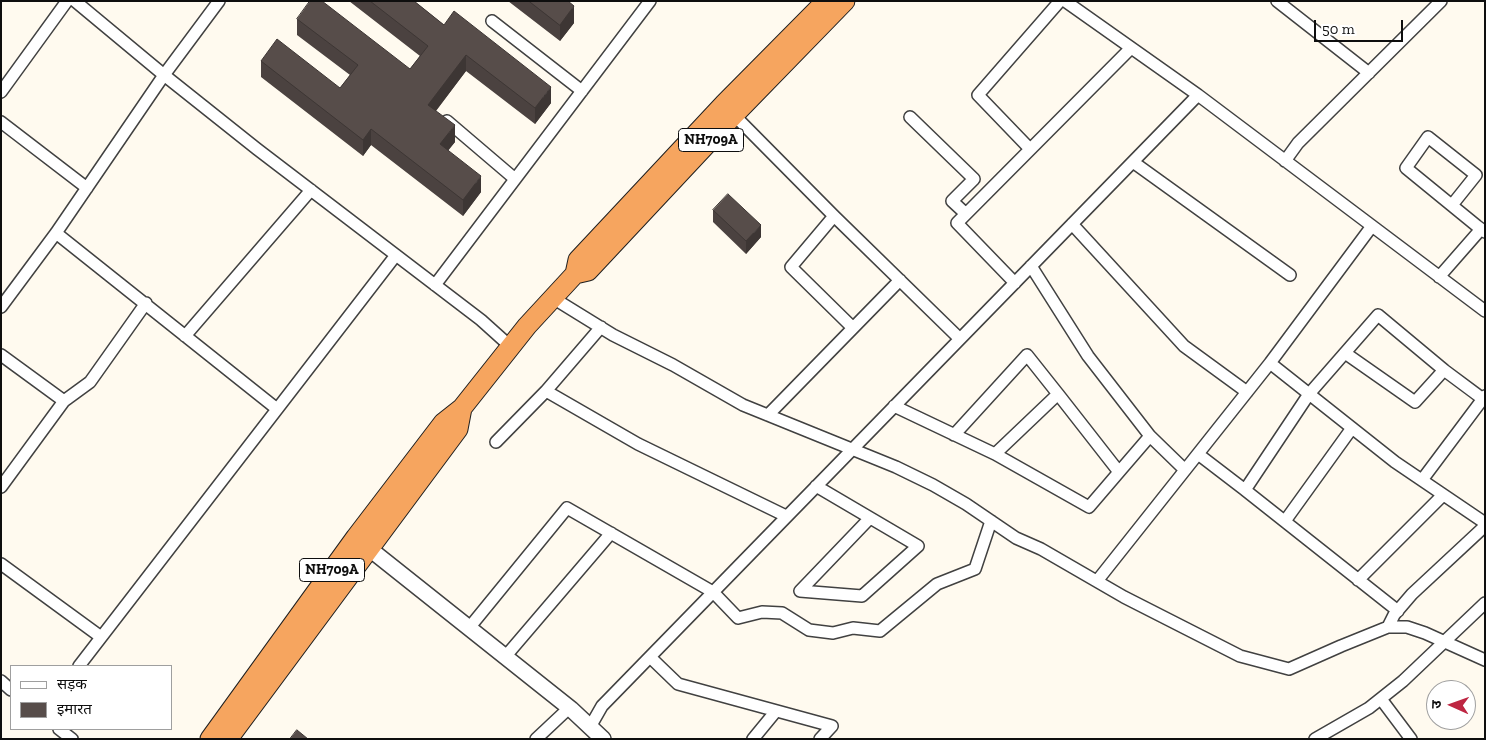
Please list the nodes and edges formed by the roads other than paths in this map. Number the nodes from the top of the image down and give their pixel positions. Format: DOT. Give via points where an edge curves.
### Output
graph roads {
  1 [pos="68,1"];
  2 [pos="75,1"];
  3 [pos="219,1"];
  4 [pos="650,1"];
  5 [pos="826,1"];
  6 [pos="845,1"];
  7 [pos="1060,1"];
  8 [pos="1065,1"];
  9 [pos="1277,1"];
  10 [pos="1441,1"];
  11 [pos="492,21"];
  12 [pos="1131,48"];
  13 [pos="1368,73"];
  14 [pos="164,75"];
  15 [pos="582,91"];
  16 [pos="1,92"];
  17 [pos="1198,95"];
  18 [pos="729,110"];
  19 [pos="910,117"];
  20 [pos="447,121"];
  21 [pos="1,122"];
  22 [pos="1030,149"];
  23 [pos="1285,161"];
  24 [pos="1133,162"];
  25 [pos="515,179"];
  26 [pos="87,188"];
  27 [pos="311,190"];
  28 [pos="1452,205"];
  29 [pos="966,214"];
  30 [pos="834,216"];
  31 [pos="1072,224"];
  32 [pos="1372,226"];
  33 [pos="1482,226"];
  34 [pos="56,233"];
  35 [pos="396,255"];
  36 [pos="1031,266"];
  37 [pos="1290,275"];
  38 [pos="1439,277"];
  39 [pos="900,280"];
  40 [pos="1015,282"];
  41 [pos="435,284"];
  42 [pos="553,298"];
  43 [pos="146,303"];
  44 [pos="1,307"];
  45 [pos="1485,311"];
  46 [pos="601,327"];
  47 [pos="853,328"];
  48 [pos="185,336"];
  49 [pos="960,339"];
  50 [pos="511,346"];
  51 [pos="1345,353"];
  52 [pos="1,355"];
  53 [pos="1270,363"];
  54 [pos="1444,370"];
  55 [pos="546,392"];
  56 [pos="1247,392"];
  57 [pos="1058,394"];
  58 [pos="1309,394"];
  59 [pos="1484,397"];
  60 [pos="64,401"];
  61 [pos="894,406"];
  62 [pos="277,409"];
  63 [pos="768,415"];
  64 [pos="1352,428"];
  65 [pos="954,435"];
  66 [pos="1150,436"];
  67 [pos="496,442"];
  68 [pos="852,449"];
  69 [pos="995,454"];
  70 [pos="1198,454"];
  71 [pos="1185,470"];
  72 [pos="1119,472"];
  73 [pos="1422,480"];
  74 [pos="816,486"];
  75 [pos="1,487"];
  76 [pos="1245,490"];
  77 [pos="1443,495"];
  78 [pos="786,516"];
  79 [pos="870,518"];
  80 [pos="991,521"];
  81 [pos="1285,522"];
  82 [pos="1485,525"];
  83 [pos="611,533"];
  84 [pos="363,542"];
  85 [pos="1,564"];
  86 [pos="1358,580"];
  87 [pos="1096,581"];
  88 [pos="713,592"];
  89 [pos="1485,603"];
  90 [pos="1398,611"];
  91 [pos="1388,627"];
  92 [pos="469,628"];
  93 [pos="101,637"];
  94 [pos="1444,641"];
  95 [pos="505,657"];
  96 [pos="650,657"];
  97 [pos="1485,660"];
  98 [pos="80,665"];
  99 [pos="1380,699"];
  100 [pos="569,708"];
  101 [pos="776,711"];
  102 [pos="590,727"];
  103 [pos="60,730"];
  104 [pos="1321,737"];
  105 [pos="72,739"];
  106 [pos="210,739"];
  107 [pos="228,739"];
  108 [pos="536,739"];
  109 [pos="603,739"];
  110 [pos="753,739"];
  111 [pos="820,739"];
  112 [pos="1411,739"];
  1 -- 16 [label="street"];
  2 -- 14 [label="street"];
  3 -- 14 [label="street"];
  4 -- 15 [label="street"];
  5 -- 18 [label="highway, NH709A"];
  6 -- 18 [label="highway, NH709A"];
  7 -- 22 [label="street" via="978,95"];
  8 -- 12 [label="street"];
  9 -- 13 [label="street"];
  10 -- 13 [label="street"];
  11 -- 15 [label="street"];
  12 -- 17 [label="street"];
  12 -- 22 [label="street"];
  13 -- 23 [label="street" via="1298,143"];
  14 -- 26 [label="street"];
  14 -- 27 [label="street"];
  15 -- 25 [label="street"];
  17 -- 23 [label="street"];
  17 -- 24 [label="street"];
  18 -- 30 [label="street"];
  18 -- 42 [label="highway, NH709A" via="578,260 575,274"];
  19 -- 29 [label="street" via="974,179 952,202"];
  20 -- 25 [label="street"];
  21 -- 26 [label="street"];
  22 -- 29 [label="street"];
  23 -- 32 [label="street"];
  24 -- 31 [label="street"];
  24 -- 37 [label="street"];
  25 -- 41 [label="street"];
  26 -- 34 [label="street"];
  27 -- 35 [label="street"];
  27 -- 48 [label="street"];
  28 -- 28 [label="street" via="1476,175 1428,137 1406,168"];
  28 -- 33 [label="street"];
  29 -- 40 [label="street" via="957,223"];
  30 -- 39 [label="street"];
  30 -- 47 [label="street" via="790,268"];
  31 -- 36 [label="street"];
  31 -- 56 [label="street" via="1184,346"];
  32 -- 38 [label="street"];
  32 -- 53 [label="street"];
  33 -- 38 [label="street"];
  34 -- 43 [label="street"];
  34 -- 44 [label="street"];
  35 -- 41 [label="street"];
  35 -- 62 [label="street"];
  36 -- 40 [label="street"];
  36 -- 66 [label="street" via="1088,356"];
  38 -- 45 [label="street"];
  39 -- 47 [label="street"];
  39 -- 49 [label="street"];
  40 -- 49 [label="street"];
  41 -- 50 [label="street"];
  42 -- 46 [label="street"];
  42 -- 50 [label="highway, NH709A"];
  43 -- 48 [label="street"];
  43 -- 60 [label="street" via="90,382"];
  46 -- 55 [label="street"];
  46 -- 63 [label="street" via="743,405"];
  47 -- 63 [label="street"];
  48 -- 62 [label="street"];
  49 -- 61 [label="street"];
  50 -- 84 [label="highway, NH709A" via="462,408 443,423"];
  51 -- 54 [label="street" via="1415,402"];
  51 -- 54 [label="street" via="1378,315"];
  51 -- 58 [label="street"];
  52 -- 60 [label="street"];
  53 -- 56 [label="street"];
  53 -- 58 [label="street"];
  54 -- 59 [label="street"];
  55 -- 67 [label="street"];
  55 -- 78 [label="street" via="638,444"];
  56 -- 70 [label="street"];
  57 -- 65 [label="street" via="1026,355"];
  57 -- 69 [label="street"];
  57 -- 72 [label="street"];
  58 -- 64 [label="street"];
  58 -- 76 [label="street"];
  59 -- 73 [label="street"];
  60 -- 75 [label="street"];
  61 -- 65 [label="street"];
  61 -- 68 [label="street"];
  62 -- 93 [label="street"];
  63 -- 68 [label="street"];
  64 -- 73 [label="street"];
  64 -- 81 [label="street"];
  65 -- 69 [label="street"];
  66 -- 71 [label="street"];
  66 -- 72 [label="street"];
  68 -- 74 [label="street"];
  68 -- 80 [label="street" via="933,485"];
  69 -- 72 [label="street" via="1089,506"];
  70 -- 71 [label="street"];
  70 -- 76 [label="street"];
  71 -- 87 [label="street"];
  73 -- 77 [label="street"];
  74 -- 78 [label="street"];
  74 -- 79 [label="street"];
  76 -- 81 [label="street"];
  77 -- 82 [label="street"];
  77 -- 86 [label="street"];
  78 -- 88 [label="street"];
  79 -- 79 [label="street" via="918,546 862,596 800,592"];
  80 -- 87 [label="street"];
  80 -- 88 [label="street" via="975,569 937,584 880,631 853,628 833,633 809,630 782,613 762,612 738,618"];
  81 -- 86 [label="street"];
  82 -- 90 [label="street"];
  83 -- 88 [label="street"];
  83 -- 92 [label="street" via="567,508"];
  83 -- 95 [label="street"];
  84 -- 92 [label="street"];
  84 -- 106 [label="highway, NH709A"];
  84 -- 107 [label="highway, NH709A"];
  85 -- 93 [label="street"];
  86 -- 90 [label="street"];
  87 -- 91 [label="street" via="1240,656 1281,668 1289,669"];
  88 -- 96 [label="street"];
  89 -- 94 [label="street"];
  90 -- 91 [label="street"];
  91 -- 94 [label="street" via="1407,627"];
  92 -- 95 [label="street"];
  93 -- 98 [label="street"];
  94 -- 97 [label="street"];
  94 -- 99 [label="street"];
  95 -- 100 [label="street"];
  96 -- 101 [label="street" via="678,684"];
  96 -- 102 [label="street" via="602,706"];
  99 -- 104 [label="street"];
  99 -- 112 [label="street"];
  100 -- 102 [label="street"];
  100 -- 108 [label="street"];
  101 -- 110 [label="street"];
  101 -- 111 [label="street" via="832,726"];
  102 -- 109 [label="street"];
  103 -- 105 [label="street"];
}
